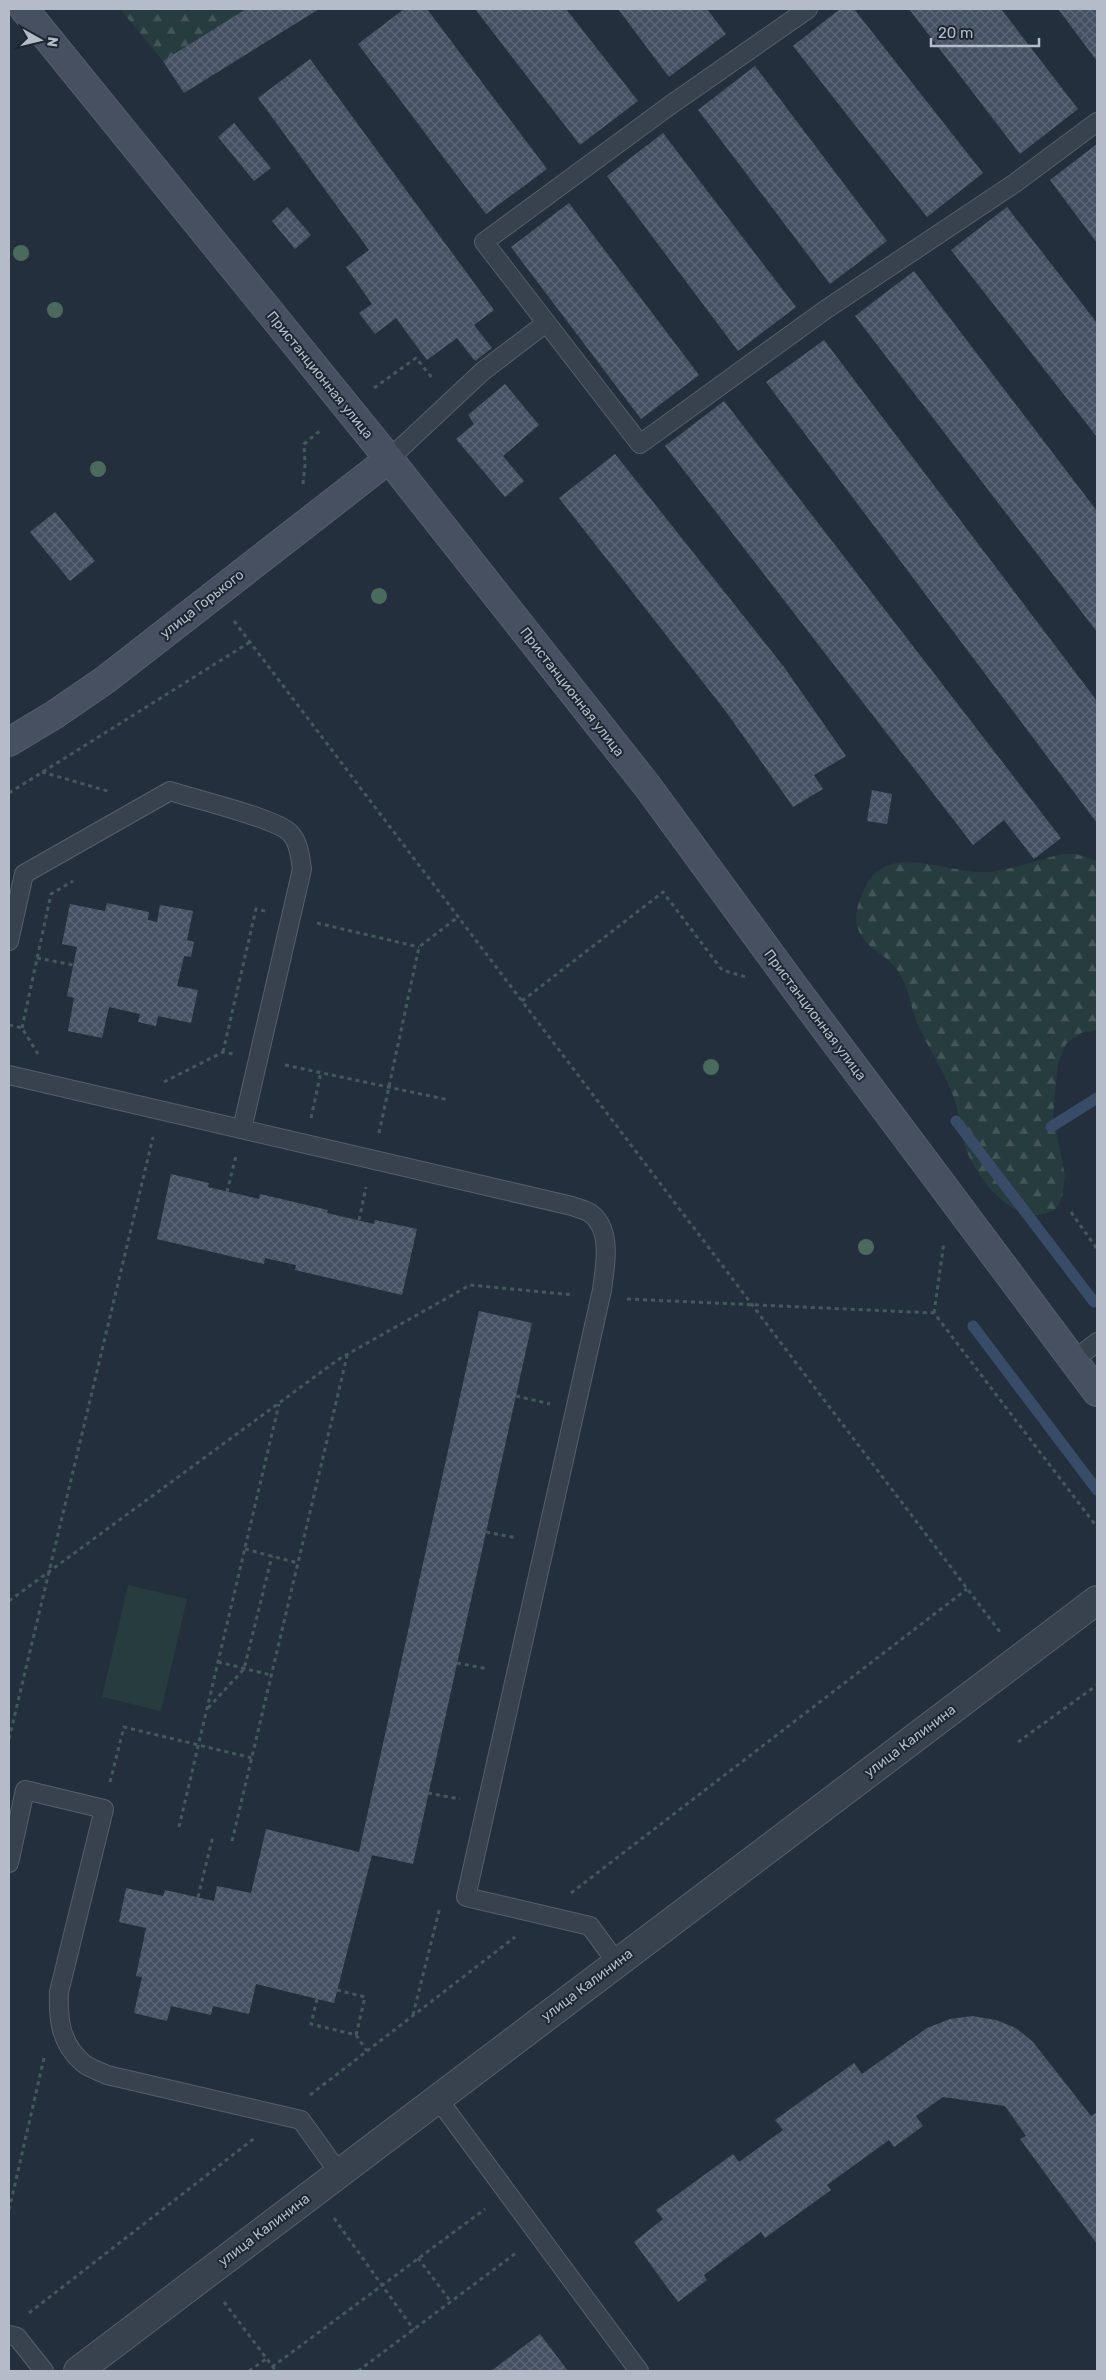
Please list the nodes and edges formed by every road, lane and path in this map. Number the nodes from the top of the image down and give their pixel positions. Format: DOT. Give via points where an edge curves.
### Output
graph roads {
  1 [pos="24,9"];
  2 [pos="808,9"];
  3 [pos="1097,122"];
  4 [pos="546,323"];
  5 [pos="451,400"];
  6 [pos="346,408"];
  7 [pos="389,459"];
  8 [pos="322,510"];
  9 [pos="241,614"];
  10 [pos="250,642"];
  11 [pos="9,742"];
  12 [pos="42,772"];
  13 [pos="9,793"];
  14 [pos="150,803"];
  15 [pos="76,879"];
  16 [pos="458,917"];
  17 [pos="9,941"];
  18 [pos="37,958"];
  19 [pos="73,965"];
  20 [pos="722,970"];
  21 [pos="522,1001"];
  22 [pos="9,1025"];
  23 [pos="22,1028"];
  24 [pos="259,1059"];
  25 [pos="43,1061"];
  26 [pos="321,1072"];
  27 [pos="9,1075"];
  28 [pos="163,1083"];
  29 [pos="389,1088"];
  30 [pos="449,1100"];
  31 [pos="160,1110"];
  32 [pos="242,1129"];
  33 [pos="306,1144"];
  34 [pos="237,1152"];
  35 [pos="373,1160"];
  36 [pos="367,1181"];
  37 [pos="227,1192"];
  38 [pos="1070,1212"];
  39 [pos="359,1220"];
  40 [pos="1097,1249"];
  41 [pos="1097,1342"];
  42 [pos="347,1355"];
  43 [pos="1074,1360"];
  44 [pos="1097,1392"];
  45 [pos="516,1396"];
  46 [pos="279,1404"];
  47 [pos="554,1405"];
  48 [pos="486,1532"];
  49 [pos="524,1539"];
  50 [pos="244,1549"];
  51 [pos="272,1556"];
  52 [pos="298,1563"];
  53 [pos="968,1589"];
  54 [pos="1097,1600"];
  55 [pos="1020,1658"];
  56 [pos="218,1662"];
  57 [pos="457,1663"];
  58 [pos="244,1669"];
  59 [pos="494,1670"];
  60 [pos="272,1675"];
  61 [pos="1097,1685"];
  62 [pos="207,1709"];
  63 [pos="9,1739"];
  64 [pos="1018,1742"];
  65 [pos="198,1744"];
  66 [pos="252,1758"];
  67 [pos="428,1793"];
  68 [pos="464,1800"];
  69 [pos="104,1810"];
  70 [pos="179,1827"];
  71 [pos="213,1836"];
  72 [pos="232,1841"];
  73 [pos="9,1863"];
  74 [pos="198,1897"];
  75 [pos="441,1902"];
  76 [pos="543,1915"];
  77 [pos="617,1963"];
  78 [pos="337,1990"];
  79 [pos="317,1999"];
  80 [pos="413,2016"];
  81 [pos="356,2035"];
  82 [pos="46,2049"];
  83 [pos="368,2051"];
  84 [pos="438,2098"];
  85 [pos="283,2116"];
  86 [pos="339,2173"];
  87 [pos="315,2191"];
  88 [pos="485,2209"];
  89 [pos="9,2210"];
  90 [pos="516,2253"];
  91 [pos="418,2258"];
  92 [pos="205,2275"];
  93 [pos="382,2286"];
  94 [pos="451,2302"];
  95 [pos="24,2316"];
  96 [pos="414,2330"];
  97 [pos="9,2335"];
  98 [pos="266,2359"];
  99 [pos="272,2367"];
  100 [pos="44,2371"];
  101 [pos="78,2371"];
  102 [pos="249,2371"];
  103 [pos="276,2371"];
  104 [pos="358,2371"];
  105 [pos="639,2371"];
  1 -- 6 [label="main road, Пристанционная улица"];
  2 -- 4 [label="lane" via="484,242"];
  3 -- 4 [label="lane" via="640,444"];
  4 -- 5 [label="lane"];
  5 -- 6 [label="path" via="416,358"];
  5 -- 7 [label="lane"];
  6 -- 7 [label="main road, Пристанционная улица"];
  6 -- 8 [label="path" via="304,444 302,487"];
  7 -- 8 [label="main road, улица Горького"];
  7 -- 43 [label="main road, Пристанционная улица" via="648,787"];
  8 -- 11 [label="main road, улица Горького" via="105,680"];
  9 -- 10 [label="path" via="233,620"];
  10 -- 12 [label="path"];
  10 -- 16 [label="path"];
  12 -- 13 [label="path"];
  12 -- 14 [label="path"];
  14 -- 17 [label="lane" via="24,874"];
  14 -- 24 [label="lane" via="170,791 272,822 290,833 298,848 302,869"];
  15 -- 18 [label="path" via="51,894"];
  16 -- 21 [label="path"];
  16 -- 29 [label="path" via="419,947"];
  18 -- 19 [label="path"];
  18 -- 23 [label="path"];
  20 -- 21 [label="path" via="663,892"];
  21 -- 53 [label="path"];
  22 -- 23 [label="path"];
  23 -- 25 [label="path"];
  24 -- 26 [label="path"];
  24 -- 28 [label="path" via="223,1052"];
  24 -- 32 [label="lane"];
  26 -- 29 [label="path"];
  26 -- 33 [label="path"];
  27 -- 31 [label="lane"];
  29 -- 30 [label="path"];
  29 -- 35 [label="path"];
  31 -- 32 [label="lane"];
  31 -- 63 [label="path"];
  32 -- 33 [label="lane"];
  33 -- 35 [label="lane"];
  34 -- 37 [label="path"];
  35 -- 76 [label="lane" via="572,1206 591,1214 601,1227 605,1243 602,1290 466,1897"];
  36 -- 39 [label="path"];
  38 -- 40 [label="path"];
  41 -- 43 [label="lane"];
  42 -- 52 [label="path"];
  43 -- 44 [label="main road, Пристанционная улица"];
  45 -- 47 [label="path"];
  46 -- 50 [label="path"];
  48 -- 49 [label="path"];
  50 -- 51 [label="path"];
  50 -- 56 [label="path"];
  51 -- 52 [label="path"];
  51 -- 58 [label="path"];
  52 -- 60 [label="path"];
  53 -- 55 [label="path"];
  53 -- 76 [label="path"];
  54 -- 55 [label="street, улица Калинина"];
  55 -- 77 [label="street, улица Калинина"];
  56 -- 58 [label="path"];
  56 -- 62 [label="path"];
  57 -- 59 [label="path"];
  58 -- 60 [label="path"];
  58 -- 62 [label="path"];
  60 -- 66 [label="path"];
  61 -- 64 [label="path"];
  62 -- 65 [label="path"];
  65 -- 66 [label="path"];
  65 -- 69 [label="path" via="124,1726"];
  65 -- 70 [label="path"];
  66 -- 72 [label="path"];
  67 -- 68 [label="path"];
  69 -- 73 [label="lane" via="25,1790"];
  69 -- 85 [label="lane" via="59,1992 58,2020 68,2045 83,2063 107,2075"];
  71 -- 74 [label="path"];
  75 -- 80 [label="path"];
  76 -- 77 [label="lane" via="590,1926"];
  76 -- 80 [label="path"];
  77 -- 84 [label="street, улица Калинина"];
  78 -- 81 [label="path" via="365,1997"];
  79 -- 81 [label="path" via="311,2024"];
  80 -- 83 [label="path"];
  81 -- 83 [label="path"];
  82 -- 89 [label="path"];
  83 -- 85 [label="path"];
  84 -- 86 [label="street, улица Калинина"];
  84 -- 105 [label="lane"];
  85 -- 86 [label="lane" via="301,2120"];
  85 -- 95 [label="path"];
  86 -- 87 [label="street, улица Калинина"];
  87 -- 92 [label="street, улица Калинина"];
  87 -- 93 [label="path"];
  88 -- 91 [label="path"];
  90 -- 94 [label="path"];
  91 -- 93 [label="path"];
  91 -- 94 [label="path"];
  92 -- 98 [label="path"];
  92 -- 101 [label="street, улица Калинина"];
  93 -- 96 [label="path"];
  93 -- 99 [label="path"];
  94 -- 96 [label="path"];
  96 -- 104 [label="path"];
  97 -- 100 [label="lane" via="17,2337"];
  98 -- 99 [label="path"];
  98 -- 102 [label="path"];
  99 -- 103 [label="path"];
}
